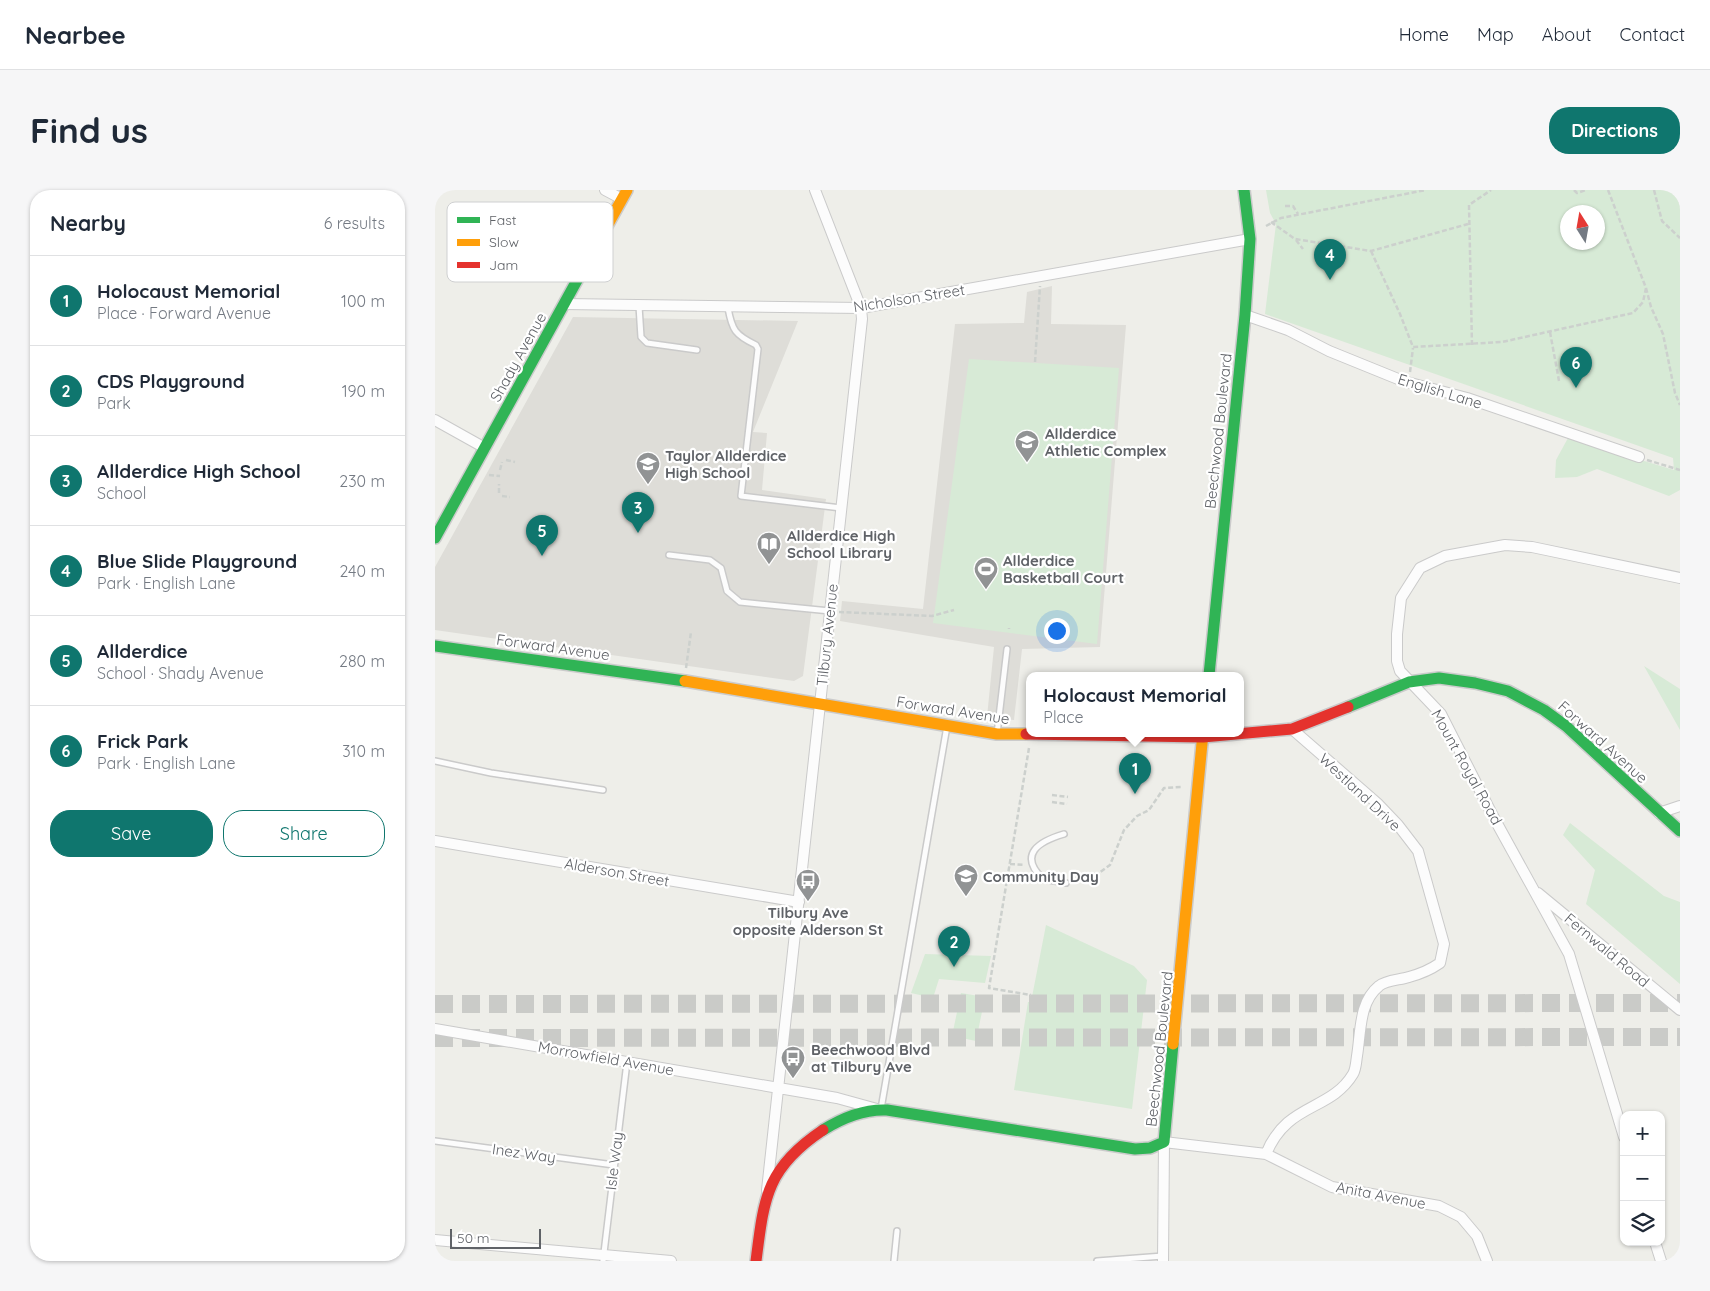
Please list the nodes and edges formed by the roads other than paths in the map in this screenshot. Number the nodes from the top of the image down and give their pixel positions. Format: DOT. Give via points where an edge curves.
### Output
graph roads {
  1 [pos="605,190"];
  2 [pos="815,190"];
  3 [pos="1244,190"];
  4 [pos="624,195"];
  5 [pos="613,215"];
  6 [pos="1249,239"];
  7 [pos="576,282"];
  8 [pos="564,304"];
  9 [pos="639,306"];
  10 [pos="728,308"];
  11 [pos="861,308"];
  12 [pos="1245,315"];
  13 [pos="697,350"];
  14 [pos="435,420"];
  15 [pos="485,448"];
  16 [pos="1639,457"];
  17 [pos="841,508"];
  18 [pos="435,538"];
  19 [pos="669,555"];
  20 [pos="1680,578"];
  21 [pos="830,611"];
  22 [pos="435,646"];
  23 [pos="1007,649"];
  24 [pos="1209,672"];
  25 [pos="1409,682"];
  26 [pos="820,704"];
  27 [pos="947,726"];
  28 [pos="1292,729"];
  29 [pos="1244,732"];
  30 [pos="997,734"];
  31 [pos="1026,734"];
  32 [pos="1203,737"];
  33 [pos="435,761"];
  34 [pos="603,790"];
  35 [pos="1680,806"];
  36 [pos="1659,813"];
  37 [pos="1680,831"];
  38 [pos="1064,834"];
  39 [pos="435,841"];
  40 [pos="1066,883"];
  41 [pos="1533,889"];
  42 [pos="799,902"];
  43 [pos="1680,1010"];
  44 [pos="435,1029"];
  45 [pos="627,1062"];
  46 [pos="777,1088"];
  47 [pos="881,1110"];
  48 [pos="1620,1124"];
  49 [pos="435,1141"];
  50 [pos="1165,1142"];
  51 [pos="1266,1154"];
  52 [pos="614,1165"];
  53 [pos="766,1196"];
  54 [pos="897,1231"];
  55 [pos="435,1240"];
  56 [pos="1656,1246"];
  57 [pos="603,1258"];
  58 [pos="1163,1258"];
  59 [pos="671,1261"];
  60 [pos="756,1261"];
  61 [pos="894,1261"];
  62 [pos="1097,1261"];
  63 [pos="1487,1261"];
  64 [pos="1661,1261"];
  1 -- 4 [label="street"];
  2 -- 11 [label="street, Tilbury Avenue"];
  3 -- 6 [label="main road, Beechwood Boulevard"];
  4 -- 5 [label="main road, Shady Avenue"];
  6 -- 11 [label="street, Nicholson Street"];
  6 -- 12 [label="main road, Beechwood Boulevard"];
  7 -- 8 [label="main road, Shady Avenue"];
  8 -- 9 [label="street, Nicholson Street"];
  8 -- 15 [label="main road, Shady Avenue"];
  9 -- 10 [label="street, Nicholson Street"];
  9 -- 13 [label="lane" via="641,337 647,343"];
  10 -- 11 [label="street, Nicholson Street"];
  10 -- 17 [label="lane" via="738,336 756,344 758,349 741,496"];
  11 -- 17 [label="street, Tilbury Avenue"];
  12 -- 16 [label="street, English Lane" via="1288,330 1329,351 1403,381 1467,398"];
  12 -- 24 [label="main road, Beechwood Boulevard"];
  14 -- 15 [label="street"];
  15 -- 18 [label="main road, Shady Avenue"];
  17 -- 21 [label="street, Tilbury Avenue"];
  19 -- 21 [label="lane" via="710,560 721,568 727,591 740,602"];
  20 -- 25 [label="street, Mount Royal Road" via="1532,547 1505,545 1445,556 1420,568 1401,598 1397,661"];
  21 -- 26 [label="street, Tilbury Avenue"];
  22 -- 26 [label="main road, Forward Avenue" via="646,674"];
  23 -- 30 [label="lane"];
  25 -- 28 [label="main road, Forward Avenue"];
  25 -- 36 [label="main road, Forward Avenue" via="1439,678 1508,691 1544,710 1565,726"];
  25 -- 41 [label="street, Mount Royal Road" via="1441,714"];
  26 -- 27 [label="main road, Forward Avenue"];
  26 -- 42 [label="street, Tilbury Avenue"];
  27 -- 30 [label="main road, Forward Avenue"];
  27 -- 47 [label="lane"];
  28 -- 29 [label="main road, Forward Avenue"];
  28 -- 51 [label="street, Westland Drive" via="1377,803 1418,851 1444,944 1440,963 1430,970 1381,984 1365,1001 1355,1072 1345,1087 1281,1126"];
  30 -- 31 [label="main road, Forward Avenue"];
  32 -- 50 [label="main road, Beechwood Boulevard"];
  33 -- 34 [label="lane"];
  35 -- 36 [label="street"];
  36 -- 37 [label="main road, Forward Avenue"];
  38 -- 40 [label="lane" via="1045,840 1035,848 1032,858 1043,879"];
  39 -- 42 [label="street, Alderson Street"];
  41 -- 43 [label="street, Fernwald Road"];
  41 -- 48 [label="street, Mount Royal Road" via="1569,954"];
  42 -- 46 [label="street, Tilbury Avenue"];
  44 -- 45 [label="street, Morrowfield Avenue"];
  45 -- 46 [label="street, Morrowfield Avenue"];
  45 -- 52 [label="lane, Isle Way"];
  46 -- 47 [label="street, Beechwood Boulevard" via="837,1098"];
  46 -- 53 [label="street, Beechwood Boulevard"];
  47 -- 50 [label="main road, Beechwood Boulevard" via="1135,1149"];
  47 -- 53 [label="main road, Beechwood Boulevard" via="839,1122 818,1134 781,1169"];
  49 -- 52 [label="lane, Inez Way"];
  50 -- 51 [label="street, Anita Avenue"];
  50 -- 58 [label="street"];
  51 -- 63 [label="street, Anita Avenue" via="1332,1187 1439,1206 1461,1217 1477,1236"];
  52 -- 57 [label="lane, Isle Way"];
  53 -- 60 [label="main road, Beechwood Boulevard"];
  54 -- 61 [label="lane"];
  55 -- 57 [label="street"];
  56 -- 64 [label="street"];
  57 -- 59 [label="street"];
  58 -- 62 [label="lane"];
}
